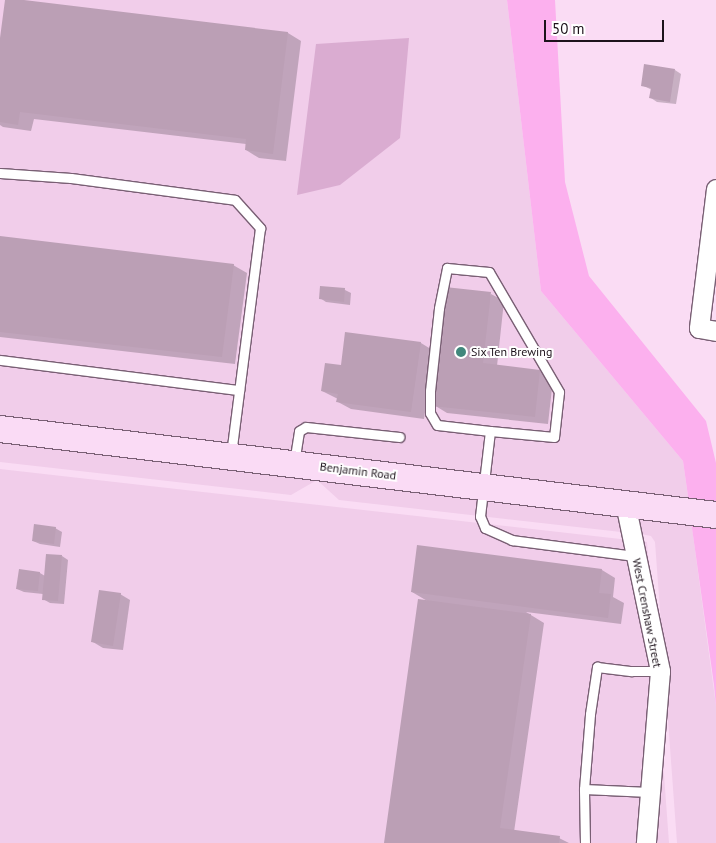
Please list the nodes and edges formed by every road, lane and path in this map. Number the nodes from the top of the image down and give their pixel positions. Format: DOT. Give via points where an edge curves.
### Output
graph roads {
  1 [pos="0,173"];
  2 [pos="716,189"];
  3 [pos="716,331"];
  4 [pos="0,360"];
  5 [pos="239,390"];
  6 [pos="0,429"];
  7 [pos="490,431"];
  8 [pos="399,437"];
  9 [pos="231,456"];
  10 [pos="294,464"];
  11 [pos="482,486"];
  12 [pos="625,503"];
  13 [pos="716,515"];
  14 [pos="636,556"];
  15 [pos="660,671"];
  16 [pos="584,789"];
  17 [pos="649,792"];
  18 [pos="585,843"];
  19 [pos="646,843"];
  1 -- 5 [label="lane" via="71,178 235,200 260,228"];
  2 -- 3 [label="street" via="699,328"];
  4 -- 5 [label="lane"];
  5 -- 9 [label="lane"];
  6 -- 9 [label="street, Benjamin Road"];
  7 -- 7 [label="lane" via="437,424 430,413 439,308 447,268 489,272 559,392 554,437"];
  7 -- 11 [label="lane"];
  8 -- 10 [label="lane" via="306,427 299,430"];
  9 -- 10 [label="street, Benjamin Road"];
  10 -- 11 [label="street, Benjamin Road"];
  11 -- 12 [label="street, Benjamin Road"];
  11 -- 14 [label="lane" via="480,516 485,528 501,537"];
  12 -- 13 [label="street, Benjamin Road"];
  12 -- 14 [label="street, West Crenshaw Street"];
  14 -- 15 [label="street, West Crenshaw Street"];
  15 -- 16 [label="lane" via="597,667"];
  15 -- 17 [label="street, West Crenshaw Street"];
  16 -- 17 [label="lane"];
  16 -- 18 [label="lane"];
  17 -- 19 [label="street, West Crenshaw Street"];
}
